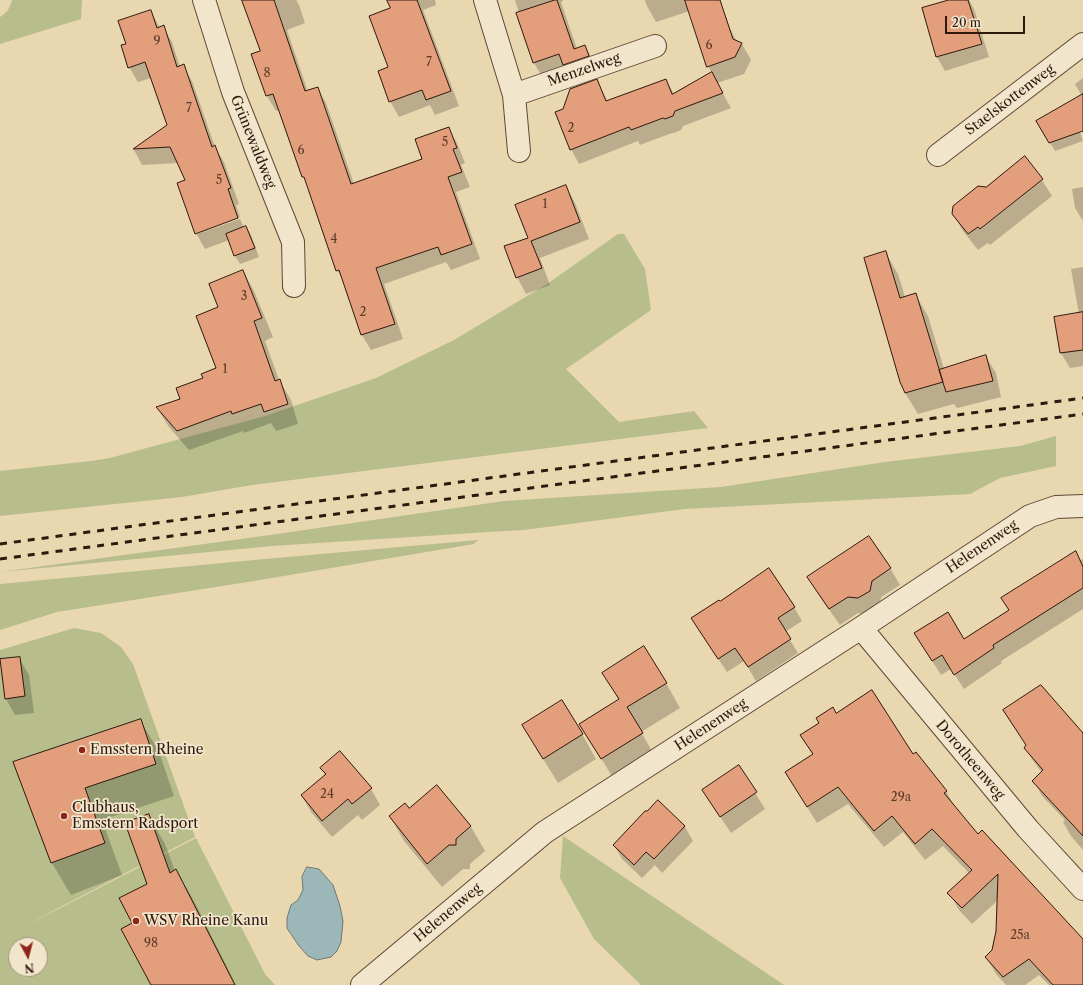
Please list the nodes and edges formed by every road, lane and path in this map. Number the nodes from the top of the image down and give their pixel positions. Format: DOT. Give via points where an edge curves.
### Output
graph roads {
  1 [pos="204,0"];
  2 [pos="485,0"];
  3 [pos="1083,44"];
  4 [pos="655,46"];
  5 [pos="514,95"];
  6 [pos="519,151"];
  7 [pos="938,155"];
  8 [pos="294,286"];
  9 [pos="1083,506"];
  10 [pos="861,628"];
  11 [pos="1083,889"];
  12 [pos="362,985"];
  1 -- 8 [label="street, Grünewaldweg" via="233,92 293,242"];
  2 -- 5 [label="street"];
  3 -- 7 [label="street, Staelskottenweg"];
  4 -- 5 [label="street, Menzelweg"];
  5 -- 6 [label="street"];
  9 -- 10 [label="street, Helenenweg" via="1056,507 1030,516"];
  10 -- 11 [label="street, Dorotheenweg" via="1028,829"];
  10 -- 12 [label="street, Helenenweg" via="545,832"];
}
